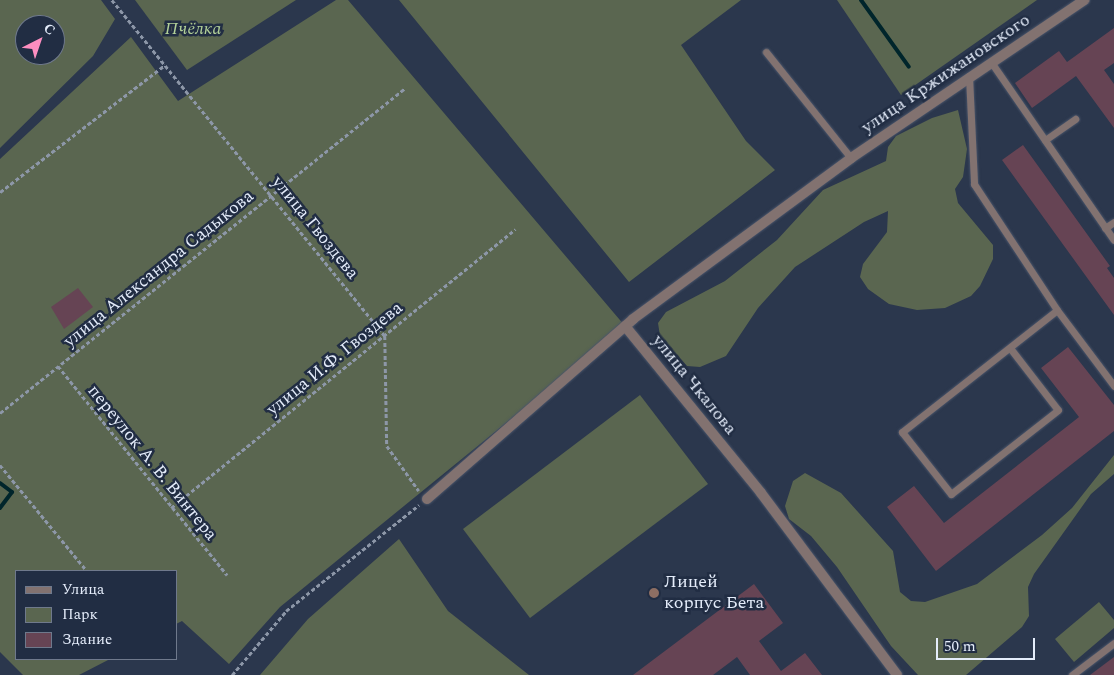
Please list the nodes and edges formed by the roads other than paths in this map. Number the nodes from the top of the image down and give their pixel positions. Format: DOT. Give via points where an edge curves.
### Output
graph roads {
  1 [pos="1084,0"];
  2 [pos="766,52"];
  3 [pos="991,62"];
  4 [pos="969,76"];
  5 [pos="1075,118"];
  6 [pos="1045,140"];
  7 [pos="850,158"];
  8 [pos="1114,222"];
  9 [pos="1105,228"];
  10 [pos="1114,240"];
  11 [pos="1057,310"];
  12 [pos="625,326"];
  13 [pos="1010,348"];
  14 [pos="1113,382"];
  15 [pos="427,499"];
  16 [pos="1114,643"];
  17 [pos="897,675"];
  18 [pos="1072,675"];
  1 -- 3 [label="street, улица Кржижановского"];
  2 -- 7 [label="lane"];
  3 -- 4 [label="street, улица Кржижановского"];
  3 -- 6 [label="lane"];
  4 -- 7 [label="street, улица Кржижановского"];
  4 -- 11 [label="lane" via="974,184"];
  5 -- 6 [label="lane"];
  6 -- 9 [label="lane"];
  7 -- 12 [label="street, улица Кржижановского"];
  8 -- 9 [label="lane"];
  9 -- 10 [label="lane"];
  11 -- 13 [label="lane"];
  11 -- 14 [label="lane"];
  12 -- 15 [label="street"];
  12 -- 17 [label="street, улица Чкалова" via="761,493"];
  13 -- 13 [label="lane" via="1058,410 951,494 902,432"];
  16 -- 18 [label="lane"];
}
